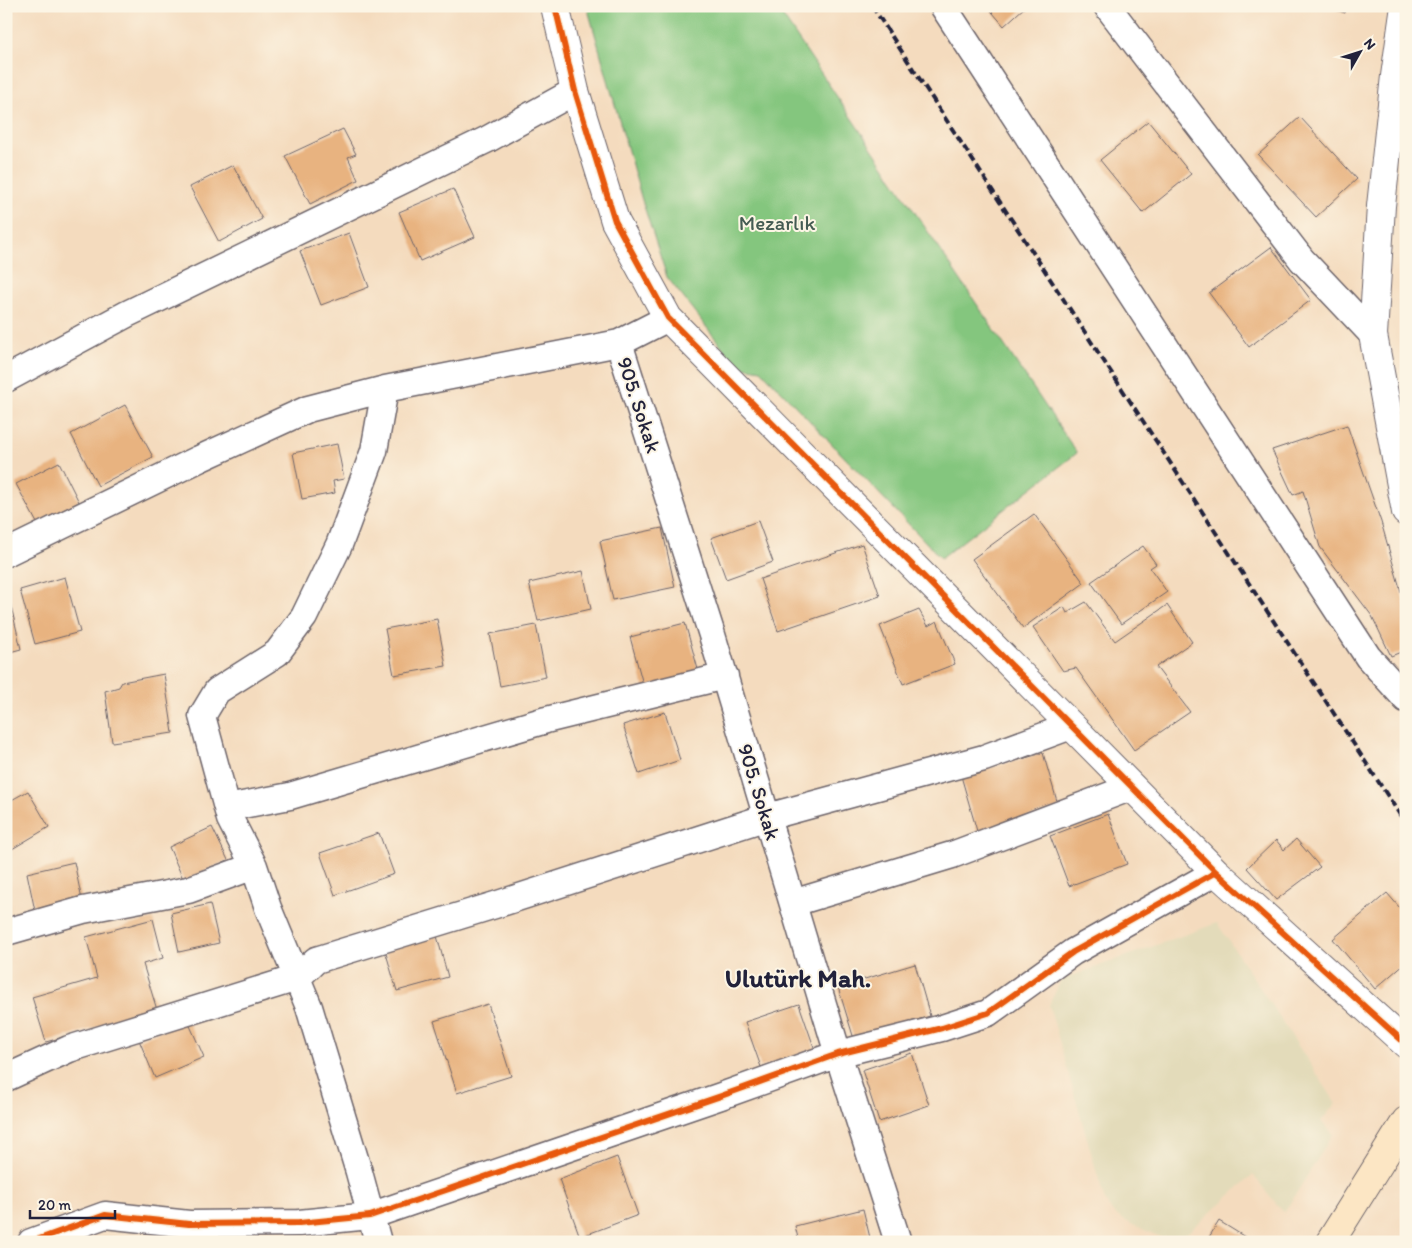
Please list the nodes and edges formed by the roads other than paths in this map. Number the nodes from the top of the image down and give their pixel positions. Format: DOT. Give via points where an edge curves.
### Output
graph roads {
  1 [pos="555,6"];
  2 [pos="943,6"];
  3 [pos="1107,6"];
  4 [pos="1405,6"];
  5 [pos="575,91"];
  6 [pos="668,318"];
  7 [pos="1373,335"];
  8 [pos="619,343"];
  9 [pos="6,379"];
  10 [pos="385,389"];
  11 [pos="1406,512"];
  12 [pos="6,552"];
  13 [pos="725,676"];
  14 [pos="1406,699"];
  15 [pos="1071,726"];
  16 [pos="1132,787"];
  17 [pos="227,808"];
  18 [pos="767,816"];
  19 [pos="254,866"];
  20 [pos="1216,872"];
  21 [pos="793,903"];
  22 [pos="6,932"];
  23 [pos="297,978"];
  24 [pos="1406,1044"];
  25 [pos="838,1054"];
  26 [pos="6,1078"];
  27 [pos="1406,1122"];
  28 [pos="370,1216"];
  29 [pos="31,1242"];
  30 [pos="378,1242"];
  31 [pos="898,1242"];
  32 [pos="1330,1242"];
  1 -- 5 [label="street"];
  2 -- 14 [label="street" via="1368,657"];
  3 -- 7 [label="street" via="1302,260"];
  4 -- 7 [label="street" via="1381,206"];
  5 -- 6 [label="street" via="615,221"];
  5 -- 9 [label="street" via="488,139 127,314"];
  6 -- 8 [label="street"];
  6 -- 15 [label="street"];
  7 -- 11 [label="street"];
  8 -- 10 [label="street"];
  8 -- 13 [label="street, 905. Sokak"];
  10 -- 12 [label="street" via="308,409"];
  10 -- 17 [label="street" via="374,450 339,545 304,617 277,653 216,691 202,716"];
  13 -- 17 [label="street" via="546,720 290,796"];
  13 -- 18 [label="street, 905. Sokak"];
  15 -- 16 [label="street"];
  15 -- 18 [label="street" via="984,758"];
  16 -- 20 [label="street"];
  16 -- 21 [label="street" via="952,855"];
  17 -- 19 [label="street"];
  18 -- 21 [label="street, 905. Sokak"];
  18 -- 23 [label="street" via="316,960"];
  19 -- 22 [label="street" via="188,890 83,910"];
  19 -- 23 [label="street"];
  20 -- 24 [label="street"];
  20 -- 25 [label="street" via="1073,952 988,1013"];
  21 -- 25 [label="street, 905. Sokak"];
  23 -- 26 [label="street" via="69,1049"];
  23 -- 28 [label="street" via="309,1006"];
  25 -- 28 [label="street"];
  25 -- 31 [label="street, 905. Sokak"];
  27 -- 32 [label="main road"];
  28 -- 29 [label="street" via="299,1223 189,1224 105,1215"];
  28 -- 30 [label="street"];
}
